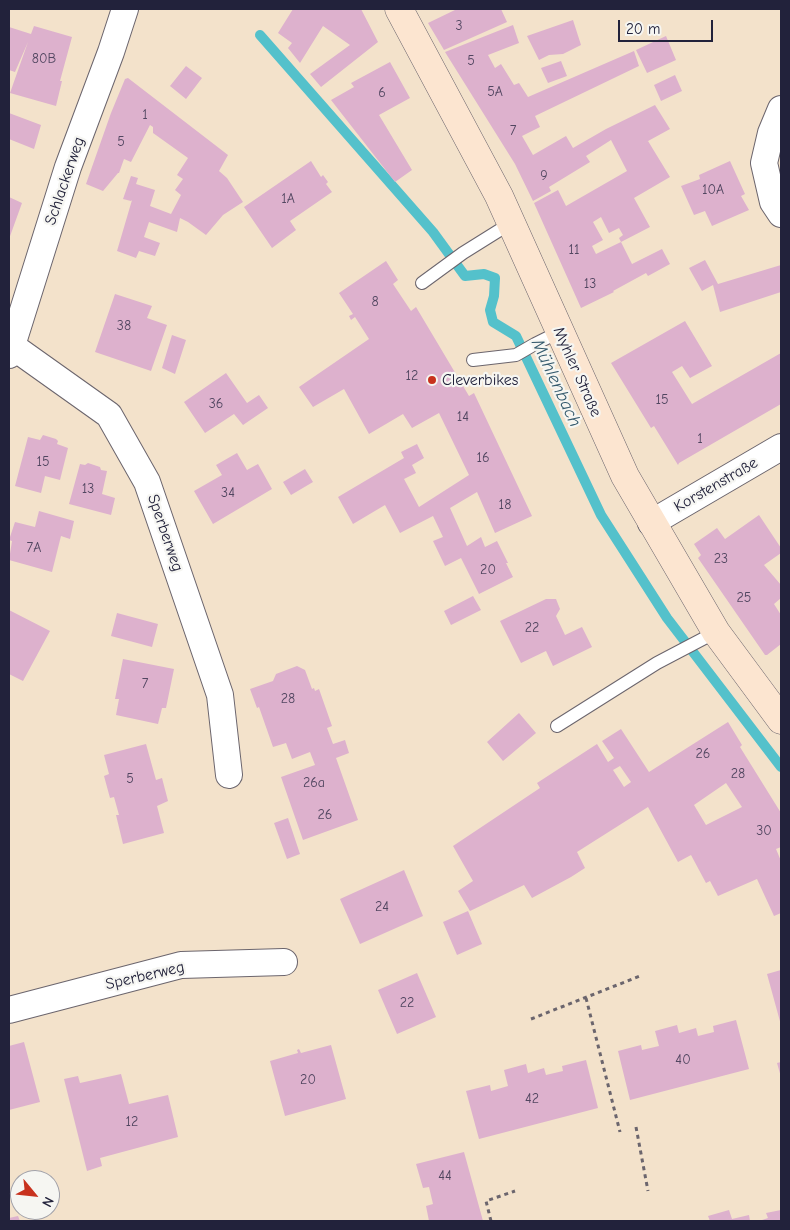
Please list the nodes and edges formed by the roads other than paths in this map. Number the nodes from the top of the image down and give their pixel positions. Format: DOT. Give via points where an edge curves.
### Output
graph roads {
  1 [pos="124,9"];
  2 [pos="399,9"];
  3 [pos="781,108"];
  4 [pos="781,214"];
  5 [pos="511,224"];
  6 [pos="422,283"];
  7 [pos="559,332"];
  8 [pos="10,350"];
  9 [pos="473,360"];
  10 [pos="781,447"];
  11 [pos="651,523"];
  12 [pos="707,637"];
  13 [pos="781,720"];
  14 [pos="557,726"];
  15 [pos="230,775"];
  16 [pos="284,962"];
  17 [pos="9,1010"];
  1 -- 8 [label="street, Schlackerweg" via="68,167"];
  2 -- 5 [label="main road, Myhler Straße"];
  3 -- 4 [label="street" via="764,163 773,202"];
  5 -- 6 [label="lane" via="462,253"];
  5 -- 7 [label="main road, Myhler Straße"];
  7 -- 9 [label="lane" via="516,356"];
  7 -- 11 [label="main road, Myhler Straße" via="625,476"];
  8 -- 15 [label="street, Sperberweg" via="109,415 147,482 220,695"];
  10 -- 11 [label="street, Korstenstraße"];
  11 -- 12 [label="main road, Myhler Straße"];
  12 -- 13 [label="main road, Myhler Straße"];
  12 -- 14 [label="lane"];
  16 -- 17 [label="street, Sperberweg" via="182,965"];
}
